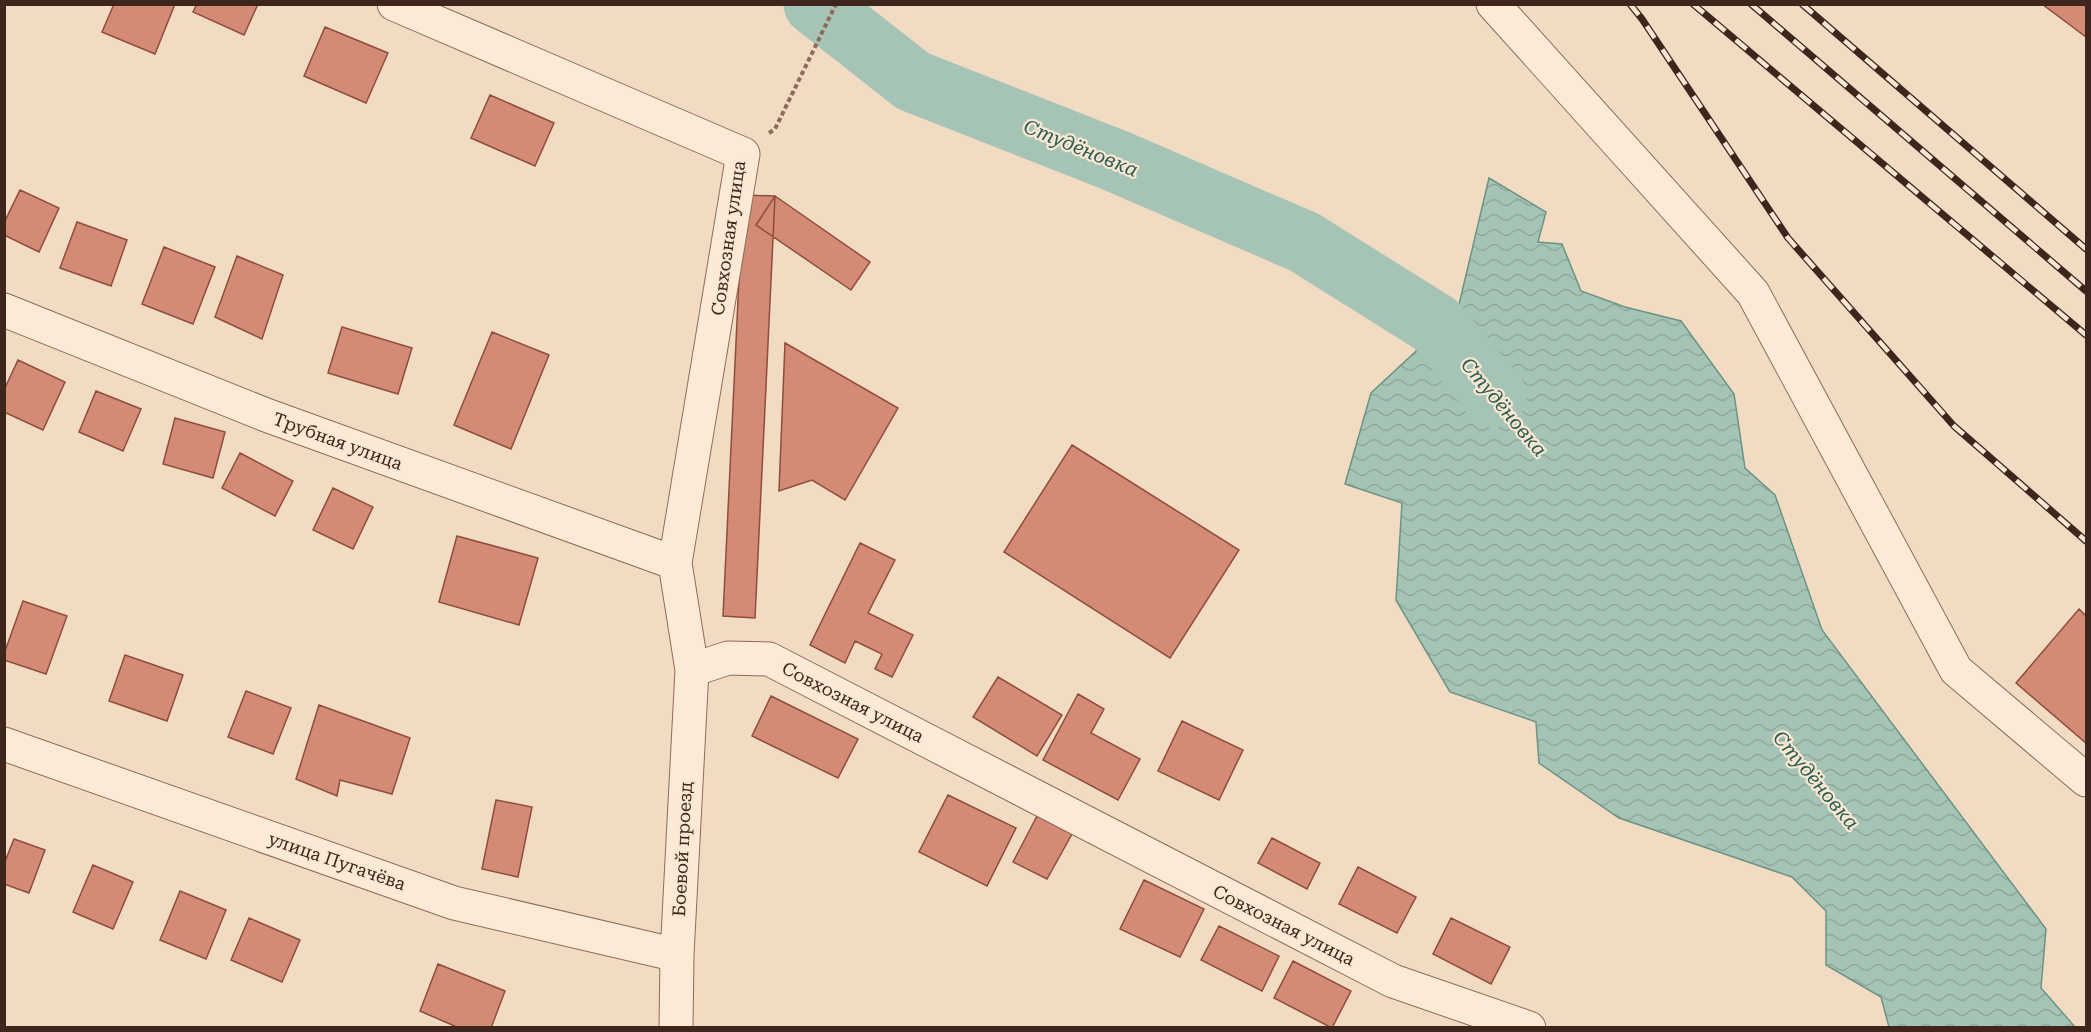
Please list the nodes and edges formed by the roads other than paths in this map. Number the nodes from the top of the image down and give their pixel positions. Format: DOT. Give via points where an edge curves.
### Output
graph roads {
  1 [pos="394,4"];
  2 [pos="1493,4"];
  3 [pos="4,310"];
  4 [pos="675,563"];
  5 [pos="692,670"];
  6 [pos="4,744"];
  7 [pos="2086,780"];
  8 [pos="677,955"];
  9 [pos="676,1028"];
  10 [pos="1529,1028"];
  1 -- 4 [label="street, Совхозная улица" via="743,154"];
  2 -- 7 [label="street" via="1753,293 1956,670"];
  3 -- 4 [label="street, Трубная улица" via="266,416"];
  4 -- 5 [label="street, Совхозная улица"];
  5 -- 8 [label="street, Боевой проезд"];
  5 -- 10 [label="street, Совхозная улица" via="728,658 769,658 1393,981"];
  6 -- 8 [label="street, улица Пугачёва" via="454,903"];
  8 -- 9 [label="street, Боевой проезд"];
}
